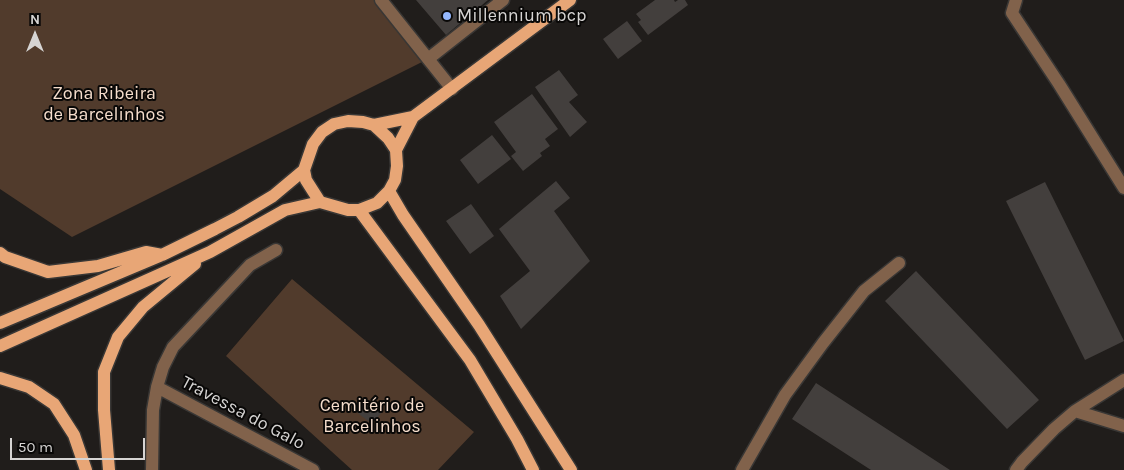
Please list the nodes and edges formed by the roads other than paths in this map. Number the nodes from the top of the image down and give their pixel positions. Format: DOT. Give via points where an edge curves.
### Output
graph roads {
  1 [pos="381,0"];
  2 [pos="503,0"];
  3 [pos="570,0"];
  4 [pos="1016,0"];
  5 [pos="428,59"];
  6 [pos="452,89"];
  7 [pos="413,117"];
  8 [pos="374,125"];
  9 [pos="396,150"];
  10 [pos="304,170"];
  11 [pos="1124,188"];
  12 [pos="389,191"];
  13 [pos="320,202"];
  14 [pos="359,210"];
  15 [pos="276,250"];
  16 [pos="210,252"];
  17 [pos="0,253"];
  18 [pos="162,255"];
  19 [pos="899,263"];
  20 [pos="0,323"];
  21 [pos="0,346"];
  22 [pos="0,378"];
  23 [pos="1124,380"];
  24 [pos="157,387"];
  25 [pos="1075,411"];
  26 [pos="1124,426"];
  27 [pos="86,470"];
  28 [pos="109,470"];
  29 [pos="152,470"];
  30 [pos="313,470"];
  31 [pos="533,470"];
  32 [pos="571,470"];
  33 [pos="742,470"];
  34 [pos="1016,470"];
  1 -- 5 [label="street"];
  2 -- 5 [label="street"];
  3 -- 6 [label="main road"];
  4 -- 11 [label="street" via="1012,13"];
  5 -- 6 [label="street"];
  6 -- 7 [label="main road"];
  7 -- 8 [label="main road"];
  7 -- 9 [label="main road"];
  8 -- 9 [label="main road"];
  8 -- 10 [label="main road" via="348,120 334,124 312,144"];
  9 -- 12 [label="main road" via="395,180"];
  10 -- 13 [label="main road" via="306,180"];
  10 -- 18 [label="main road" via="273,196 238,218"];
  12 -- 14 [label="main road" via="377,203"];
  12 -- 32 [label="main road"];
  13 -- 14 [label="main road"];
  13 -- 16 [label="main road" via="285,210"];
  14 -- 31 [label="main road" via="470,360"];
  15 -- 24 [label="street" via="250,265 173,347 162,367"];
  16 -- 21 [label="main road"];
  16 -- 28 [label="main road" via="143,307 118,337 104,372"];
  17 -- 18 [label="main road" via="48,272 98,266 146,252"];
  18 -- 20 [label="main road"];
  19 -- 33 [label="street" via="864,291 823,343 785,395"];
  22 -- 27 [label="main road" via="30,387 54,404 74,435"];
  23 -- 25 [label="street"];
  24 -- 29 [label="street" via="153,410"];
  24 -- 30 [label="street, Travessa do Galo"];
  25 -- 26 [label="street"];
  25 -- 34 [label="street"];
}
